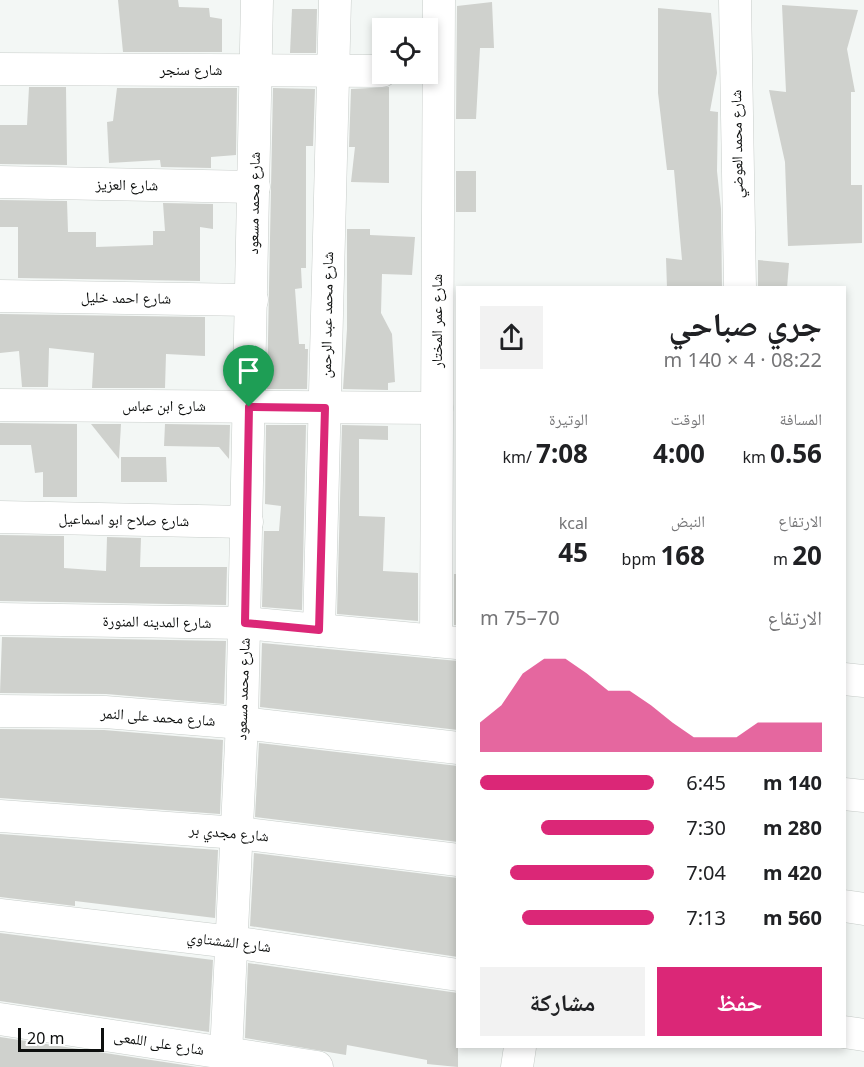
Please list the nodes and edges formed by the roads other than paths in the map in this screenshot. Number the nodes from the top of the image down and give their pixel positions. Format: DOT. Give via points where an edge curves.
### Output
graph roads {
  1 [pos="257,0"];
  2 [pos="335,0"];
  3 [pos="439,0"];
  4 [pos="735,0"];
  5 [pos="437,18"];
  6 [pos="0,69"];
  7 [pos="256,70"];
  8 [pos="333,70"];
  9 [pos="372,71"];
  10 [pos="433,84"];
  11 [pos="0,182"];
  12 [pos="254,187"];
  13 [pos="740,286"];
  14 [pos="0,296"];
  15 [pos="252,300"];
  16 [pos="0,405"];
  17 [pos="249,407"];
  18 [pos="325,408"];
  19 [pos="437,408"];
  20 [pos="0,517"];
  21 [pos="248,522"];
  22 [pos="0,619"];
  23 [pos="245,623"];
  24 [pos="319,630"];
  25 [pos="447,642"];
  26 [pos="846,679"];
  27 [pos="864,681"];
  28 [pos="0,711"];
  29 [pos="242,723"];
  30 [pos="456,748"];
  31 [pos="846,794"];
  32 [pos="864,796"];
  33 [pos="0,816"];
  34 [pos="238,833"];
  35 [pos="456,860"];
  36 [pos="846,906"];
  37 [pos="864,909"];
  38 [pos="0,915"];
  39 [pos="232,942"];
  40 [pos="456,975"];
  41 [pos="0,1018"];
  42 [pos="846,1032"];
  43 [pos="864,1035"];
  44 [pos="520,1048"];
  45 [pos="226,1054"];
  46 [pos="317,1067"];
  47 [pos="517,1067"];
  1 -- 7 [label="street, شارع محمد مسعود"];
  2 -- 8 [label="street, شارع محمد عبد الرحمن"];
  3 -- 5 [label="street, شارع عمر المختار"];
  4 -- 13 [label="street, شارع محمد العوضي"];
  6 -- 7 [label="street, شارع سنجر"];
  7 -- 8 [label="street, شارع سنجر"];
  7 -- 12 [label="street, شارع محمد مسعود"];
  8 -- 9 [label="street, شارع سنجر"];
  8 -- 18 [label="street, شارع محمد عبد الرحمن"];
  10 -- 19 [label="street, شارع عمر المختار"];
  11 -- 12 [label="street, شارع العزيز"];
  12 -- 15 [label="street, شارع محمد مسعود"];
  14 -- 15 [label="street, شارع احمد خليل"];
  15 -- 17 [label="street, شارع محمد مسعود"];
  16 -- 17 [label="street, شارع ابن عباس"];
  17 -- 18 [label="street, شارع ابن عباس"];
  17 -- 21 [label="street, شارع محمد مسعود"];
  18 -- 19 [label="street, شارع ابن عباس"];
  18 -- 24 [label="street, شارع محمد عبد الرحمن"];
  19 -- 25 [label="street, شارع عمر المختار"];
  20 -- 21 [label="street, شارع صلاح ابو اسماعيل"];
  21 -- 23 [label="street, شارع محمد مسعود"];
  22 -- 23 [label="street, شارع المدينه المنورة"];
  23 -- 24 [label="street, شارع المدينه المنورة"];
  23 -- 29 [label="street, شارع محمد مسعود"];
  24 -- 25 [label="street, شارع المدينه المنورة"];
  26 -- 27 [label="street"];
  28 -- 29 [label="street, شارع محمد على النمر" via="105,712"];
  29 -- 30 [label="street, شارع محمد على النمر"];
  29 -- 34 [label="street, شارع محمد مسعود"];
  31 -- 32 [label="street"];
  33 -- 34 [label="street, شارع مجدي بر"];
  34 -- 35 [label="street, شارع مجدي بر"];
  34 -- 39 [label="street, شارع محمد مسعود"];
  36 -- 37 [label="street"];
  38 -- 39 [label="street, شارع الششتاوي"];
  39 -- 40 [label="street, شارع الششتاوي"];
  39 -- 45 [label="street, شارع محمد مسعود"];
  41 -- 45 [label="street, شارع على اللمعى"];
  42 -- 43 [label="street"];
  44 -- 47 [label="street"];
  45 -- 46 [label="street, شارع على اللمعى"];
}
